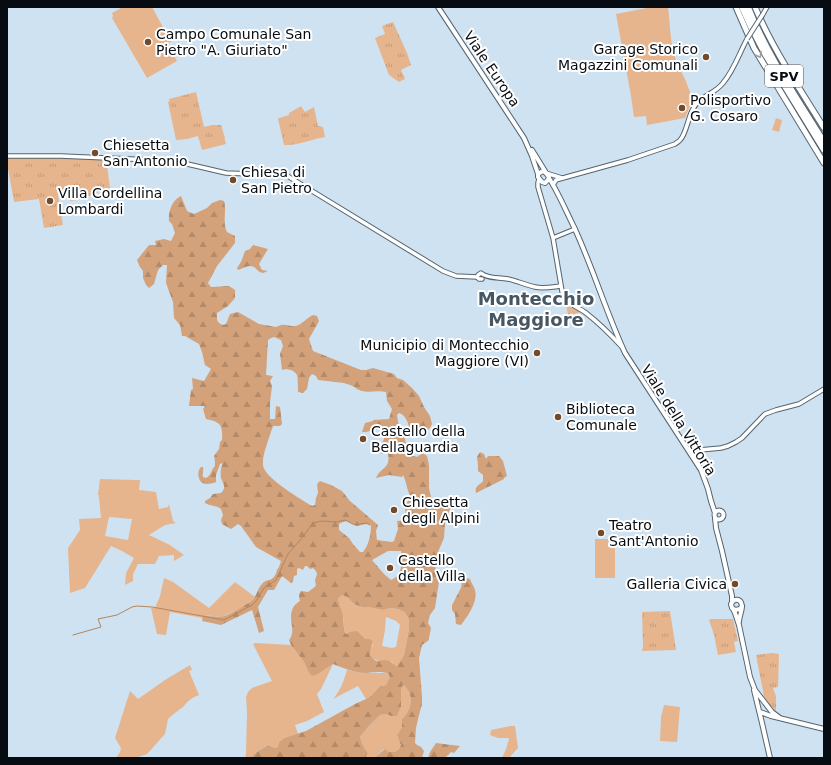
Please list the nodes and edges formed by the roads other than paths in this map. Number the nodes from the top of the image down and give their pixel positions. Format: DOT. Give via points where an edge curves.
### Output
graph roads {
  1 [pos="438,7"];
  2 [pos="736,7"];
  3 [pos="742,7"];
  4 [pos="748,7"];
  5 [pos="755,7"];
  6 [pos="767,7"];
  7 [pos="824,128"];
  8 [pos="824,142"];
  9 [pos="528,144"];
  10 [pos="824,150"];
  11 [pos="7,156"];
  12 [pos="824,163"];
  13 [pos="546,172"];
  14 [pos="538,174"];
  15 [pos="554,175"];
  16 [pos="549,178"];
  17 [pos="563,178"];
  18 [pos="539,179"];
  19 [pos="545,183"];
  20 [pos="554,186"];
  21 [pos="540,193"];
  22 [pos="569,215"];
  23 [pos="575,229"];
  24 [pos="553,238"];
  25 [pos="582,245"];
  26 [pos="561,286"];
  27 [pos="622,348"];
  28 [pos="824,389"];
  29 [pos="688,451"];
  30 [pos="717,512"];
  31 [pos="715,518"];
  32 [pos="722,519"];
  33 [pos="719,536"];
  34 [pos="722,551"];
  35 [pos="738,600"];
  36 [pos="732,602"];
  37 [pos="742,606"];
  38 [pos="733,609"];
  39 [pos="739,625"];
  40 [pos="751,679"];
  41 [pos="768,706"];
  42 [pos="760,712"];
  43 [pos="766,714"];
  44 [pos="780,718"];
  45 [pos="762,723"];
  46 [pos="824,729"];
  47 [pos="770,758"];
  1 -- 9 [label="main road, Viale Europa"];
  2 -- 12 [label="highway, one-way" via="754,48"];
  3 -- 10 [label="highway, SPV" via="765,54"];
  4 -- 8 [label="highway, SPV" via="770,53"];
  5 -- 7 [label="highway" via="762,24"];
  6 -- 17 [label="street, bridge" via="723,84 696,104 680,141 628,160"];
  9 -- 13 [label="main road, Viale Europa"];
  9 -- 14 [label="main road, Viale Europa"];
  11 -- 26 [label="street" via="153,160 183,163 226,173 281,172 443,272 479,279 508,279 537,287"];
  13 -- 14 [label="main road" via="541,171"];
  13 -- 15 [label="street"];
  13 -- 16 [label="main road, Viale Europa"];
  14 -- 18 [label="main road, Viale Europa"];
  15 -- 16 [label="street"];
  15 -- 17 [label="street"];
  16 -- 19 [label="main road"];
  16 -- 20 [label="main road, Viale Europa"];
  17 -- 20 [label="street" via="556,180"];
  18 -- 19 [label="main road"];
  18 -- 21 [label="street"];
  19 -- 20 [label="main road"];
  19 -- 21 [label="street" via="540,188"];
  20 -- 22 [label="main road, Viale Europa"];
  21 -- 24 [label="street"];
  22 -- 23 [label="main road, Viale Europa"];
  22 -- 25 [label="main road, Viale Europa"];
  23 -- 24 [label="street"];
  23 -- 25 [label="main road, Viale Europa"];
  24 -- 26 [label="street"];
  25 -- 27 [label="main road, Viale Europa"];
  26 -- 27 [label="street" via="564,298 585,312"];
  27 -- 29 [label="main road, Viale della Vittoria"];
  28 -- 29 [label="street" via="799,404 765,414 742,438 728,446"];
  29 -- 30 [label="main road, Viale della Vittoria" via="703,475 712,506"];
  30 -- 31 [label="main road"];
  30 -- 32 [label="main road" via="723,513"];
  31 -- 32 [label="main road"];
  31 -- 33 [label="main road"];
  32 -- 33 [label="main road" via="718,526"];
  33 -- 34 [label="main road"];
  34 -- 35 [label="main road" via="734,595"];
  34 -- 36 [label="main road"];
  35 -- 36 [label="main road"];
  35 -- 37 [label="main road"];
  36 -- 38 [label="main road"];
  37 -- 38 [label="main road" via="738,610"];
  37 -- 39 [label="main road"];
  38 -- 39 [label="main road"];
  39 -- 40 [label="main road"];
  40 -- 41 [label="main road" via="755,690"];
  40 -- 42 [label="main road"];
  41 -- 43 [label="main road" via="769,711"];
  41 -- 44 [label="main road"];
  42 -- 43 [label="main road"];
  42 -- 45 [label="main road"];
  43 -- 44 [label="main road"];
  43 -- 45 [label="main road" via="762,718"];
  44 -- 46 [label="main road"];
  45 -- 47 [label="main road"];
}
